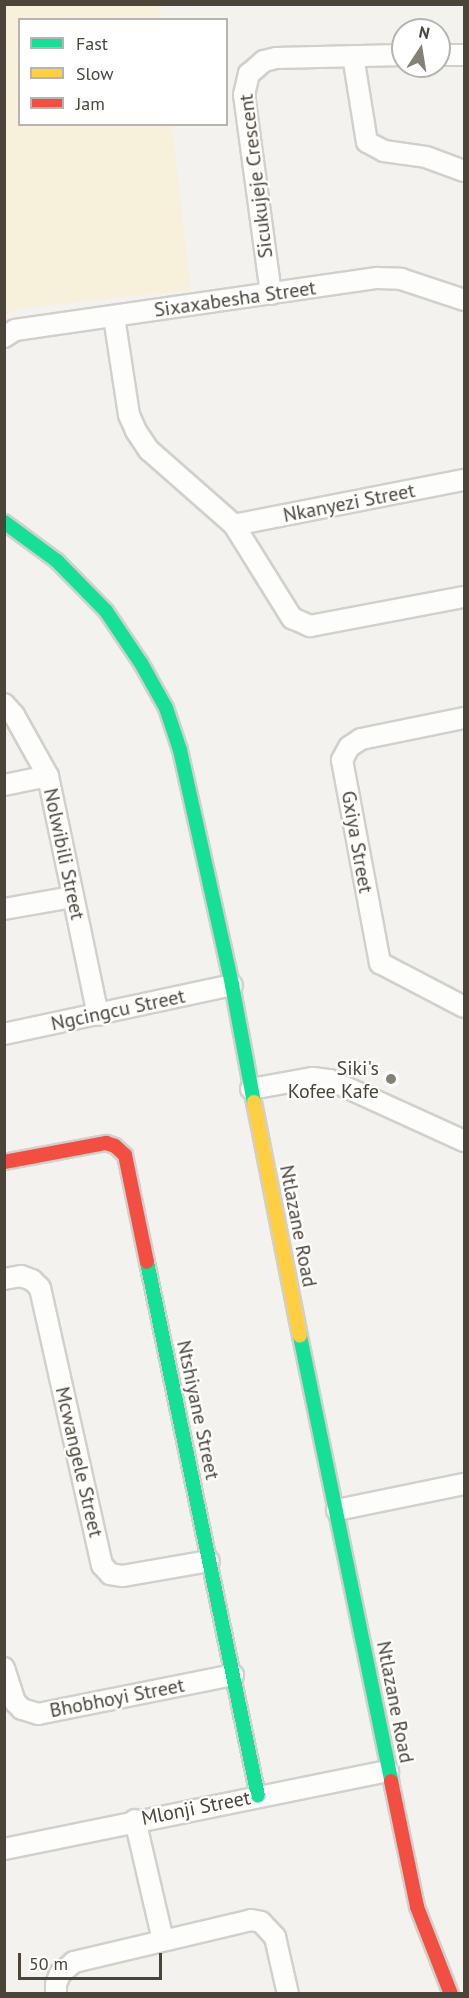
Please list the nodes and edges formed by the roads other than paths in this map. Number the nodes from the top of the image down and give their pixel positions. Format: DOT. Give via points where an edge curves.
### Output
graph roads {
  1 [pos="391,55"];
  2 [pos="353,56"];
  3 [pos="465,171"];
  4 [pos="271,294"];
  5 [pos="465,300"];
  6 [pos="114,317"];
  7 [pos="4,337"];
  8 [pos="465,480"];
  9 [pos="4,522"];
  10 [pos="234,525"];
  11 [pos="465,597"];
  12 [pos="4,704"];
  13 [pos="465,717"];
  14 [pos="48,776"];
  15 [pos="4,785"];
  16 [pos="74,897"];
  17 [pos="4,909"];
  18 [pos="232,986"];
  19 [pos="465,1007"];
  20 [pos="98,1015"];
  21 [pos="4,1034"];
  22 [pos="251,1089"];
  23 [pos="462,1133"];
  24 [pos="4,1162"];
  25 [pos="4,1279"];
  26 [pos="465,1484"];
  27 [pos="337,1510"];
  28 [pos="210,1561"];
  29 [pos="4,1668"];
  30 [pos="233,1675"];
  31 [pos="7,1694"];
  32 [pos="388,1771"];
  33 [pos="258,1796"];
  34 [pos="135,1820"];
  35 [pos="4,1849"];
  36 [pos="163,1940"];
  37 [pos="56,1994"];
  38 [pos="288,1994"];
  39 [pos="451,1994"];
  1 -- 2 [label="street, Sicukujeje Crescent"];
  2 -- 3 [label="street" via="367,142 384,151 426,157"];
  2 -- 4 [label="street, Sicukujeje Crescent" via="264,61 249,74 245,85"];
  4 -- 5 [label="street, Sixaxabesha Street" via="377,278 402,279"];
  4 -- 6 [label="street, Sixaxabesha Street"];
  6 -- 7 [label="street, Sixaxabesha Street" via="15,330"];
  6 -- 10 [label="street" via="129,415 136,431 149,450"];
  8 -- 10 [label="street, Nkanyezi Street"];
  9 -- 18 [label="street, Ntlazane Road" via="57,561 106,611 166,708 193,802"];
  10 -- 11 [label="street" via="291,618 310,626"];
  12 -- 14 [label="street, Nolwibili Street"];
  13 -- 19 [label="street, Gxiya Street" via="361,739 342,760 380,963"];
  14 -- 15 [label="street"];
  14 -- 16 [label="street, Nolwibili Street"];
  16 -- 17 [label="street"];
  16 -- 20 [label="street, Nolwibili Street"];
  18 -- 20 [label="street, Ngcingcu Street"];
  18 -- 22 [label="street, Ntlazane Road"];
  20 -- 21 [label="street, Ngcingcu Street"];
  22 -- 23 [label="street" via="313,1078 330,1080"];
  22 -- 27 [label="street, Ntlazane Road"];
  24 -- 28 [label="street, Ntshiyane Street" via="106,1143 126,1155"];
  25 -- 28 [label="street, Mcwangele Street" via="21,1276 40,1288 102,1565 110,1574 123,1576"];
  26 -- 27 [label="street"];
  27 -- 32 [label="street, Ntlazane Road"];
  28 -- 30 [label="street, Ntshiyane Street"];
  29 -- 31 [label="street, Bhobhoyi Street"];
  30 -- 31 [label="street, Bhobhoyi Street" via="38,1714 22,1709"];
  30 -- 33 [label="street, Ntshiyane Street"];
  32 -- 33 [label="street, Mlonji Street"];
  32 -- 39 [label="street, Ntlazane Road" via="417,1907"];
  33 -- 34 [label="street, Mlonji Street"];
  34 -- 35 [label="street, Mlonji Street"];
  34 -- 36 [label="street"];
  36 -- 37 [label="street" via="74,1962 60,1974"];
  36 -- 38 [label="street" via="251,1920 261,1922 278,1944"];
}
